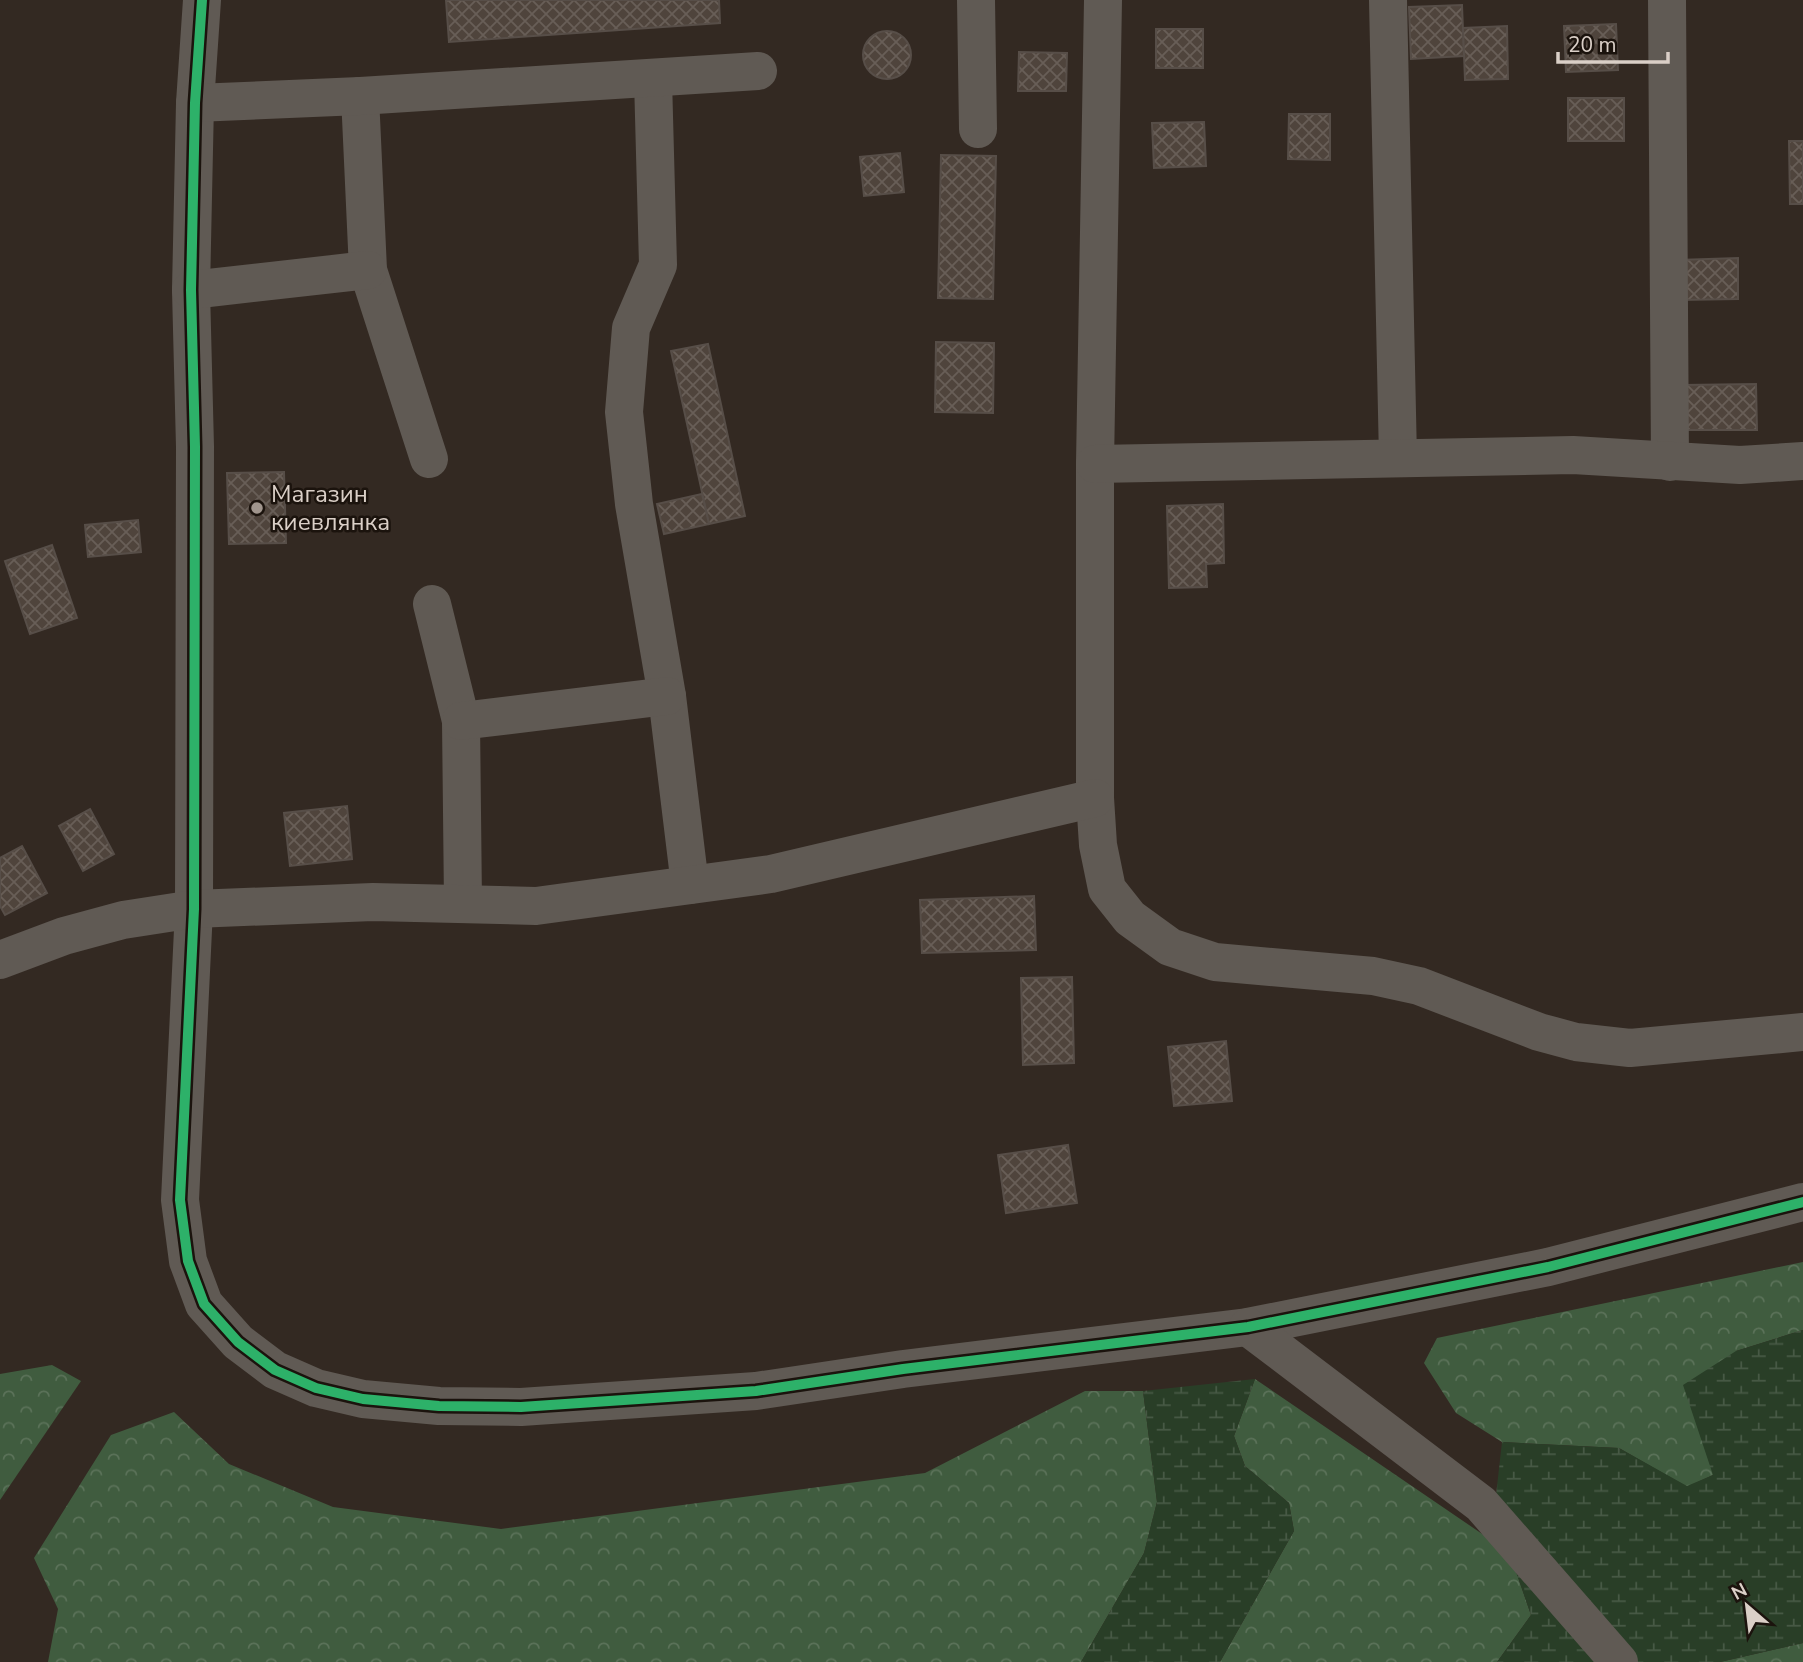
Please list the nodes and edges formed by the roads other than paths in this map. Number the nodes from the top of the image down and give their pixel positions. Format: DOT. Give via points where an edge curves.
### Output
graph roads {
  1 [pos="202,0"];
  2 [pos="976,0"];
  3 [pos="1103,0"];
  4 [pos="1388,0"];
  5 [pos="1667,0"];
  6 [pos="758,71"];
  7 [pos="653,79"];
  8 [pos="360,96"];
  9 [pos="195,103"];
  10 [pos="978,129"];
  11 [pos="368,271"];
  12 [pos="191,290"];
  13 [pos="1398,458"];
  14 [pos="429,459"];
  15 [pos="1803,461"];
  16 [pos="1670,462"];
  17 [pos="1095,464"];
  18 [pos="432,604"];
  19 [pos="667,696"];
  20 [pos="461,721"];
  21 [pos="1095,798"];
  22 [pos="690,885"];
  23 [pos="463,903"];
  24 [pos="194,909"];
  25 [pos="0,961"];
  26 [pos="1803,1032"];
  27 [pos="1803,1202"];
  28 [pos="1248,1327"];
  29 [pos="1619,1662"];
  1 -- 9 [label="street"];
  2 -- 10 [label="street"];
  3 -- 17 [label="street"];
  4 -- 13 [label="street"];
  5 -- 16 [label="street"];
  6 -- 7 [label="street"];
  7 -- 8 [label="street"];
  7 -- 19 [label="street" via="657,265 631,328 624,412 634,504"];
  8 -- 9 [label="street"];
  8 -- 11 [label="street"];
  9 -- 12 [label="street"];
  11 -- 12 [label="street"];
  11 -- 14 [label="street"];
  12 -- 24 [label="street"];
  13 -- 16 [label="street" via="1573,455"];
  13 -- 17 [label="street"];
  15 -- 16 [label="street" via="1740,465"];
  17 -- 21 [label="street"];
  18 -- 20 [label="street"];
  19 -- 20 [label="street"];
  19 -- 22 [label="street"];
  20 -- 23 [label="street"];
  21 -- 22 [label="street" via="783,871"];
  21 -- 26 [label="street" via="1107,889 1129,918 1170,947 1215,962 1373,976 1419,986 1576,1042 1630,1048"];
  22 -- 23 [label="street" via="536,906"];
  23 -- 24 [label="street"];
  24 -- 25 [label="street" via="123,920"];
  24 -- 28 [label="street" via="180,1200 188,1261 204,1304 238,1342 275,1370 316,1388 363,1399 439,1406 626,1401 756,1391"];
  27 -- 28 [label="street" via="1548,1267"];
  28 -- 29 [label="street" via="1481,1504"];
}
